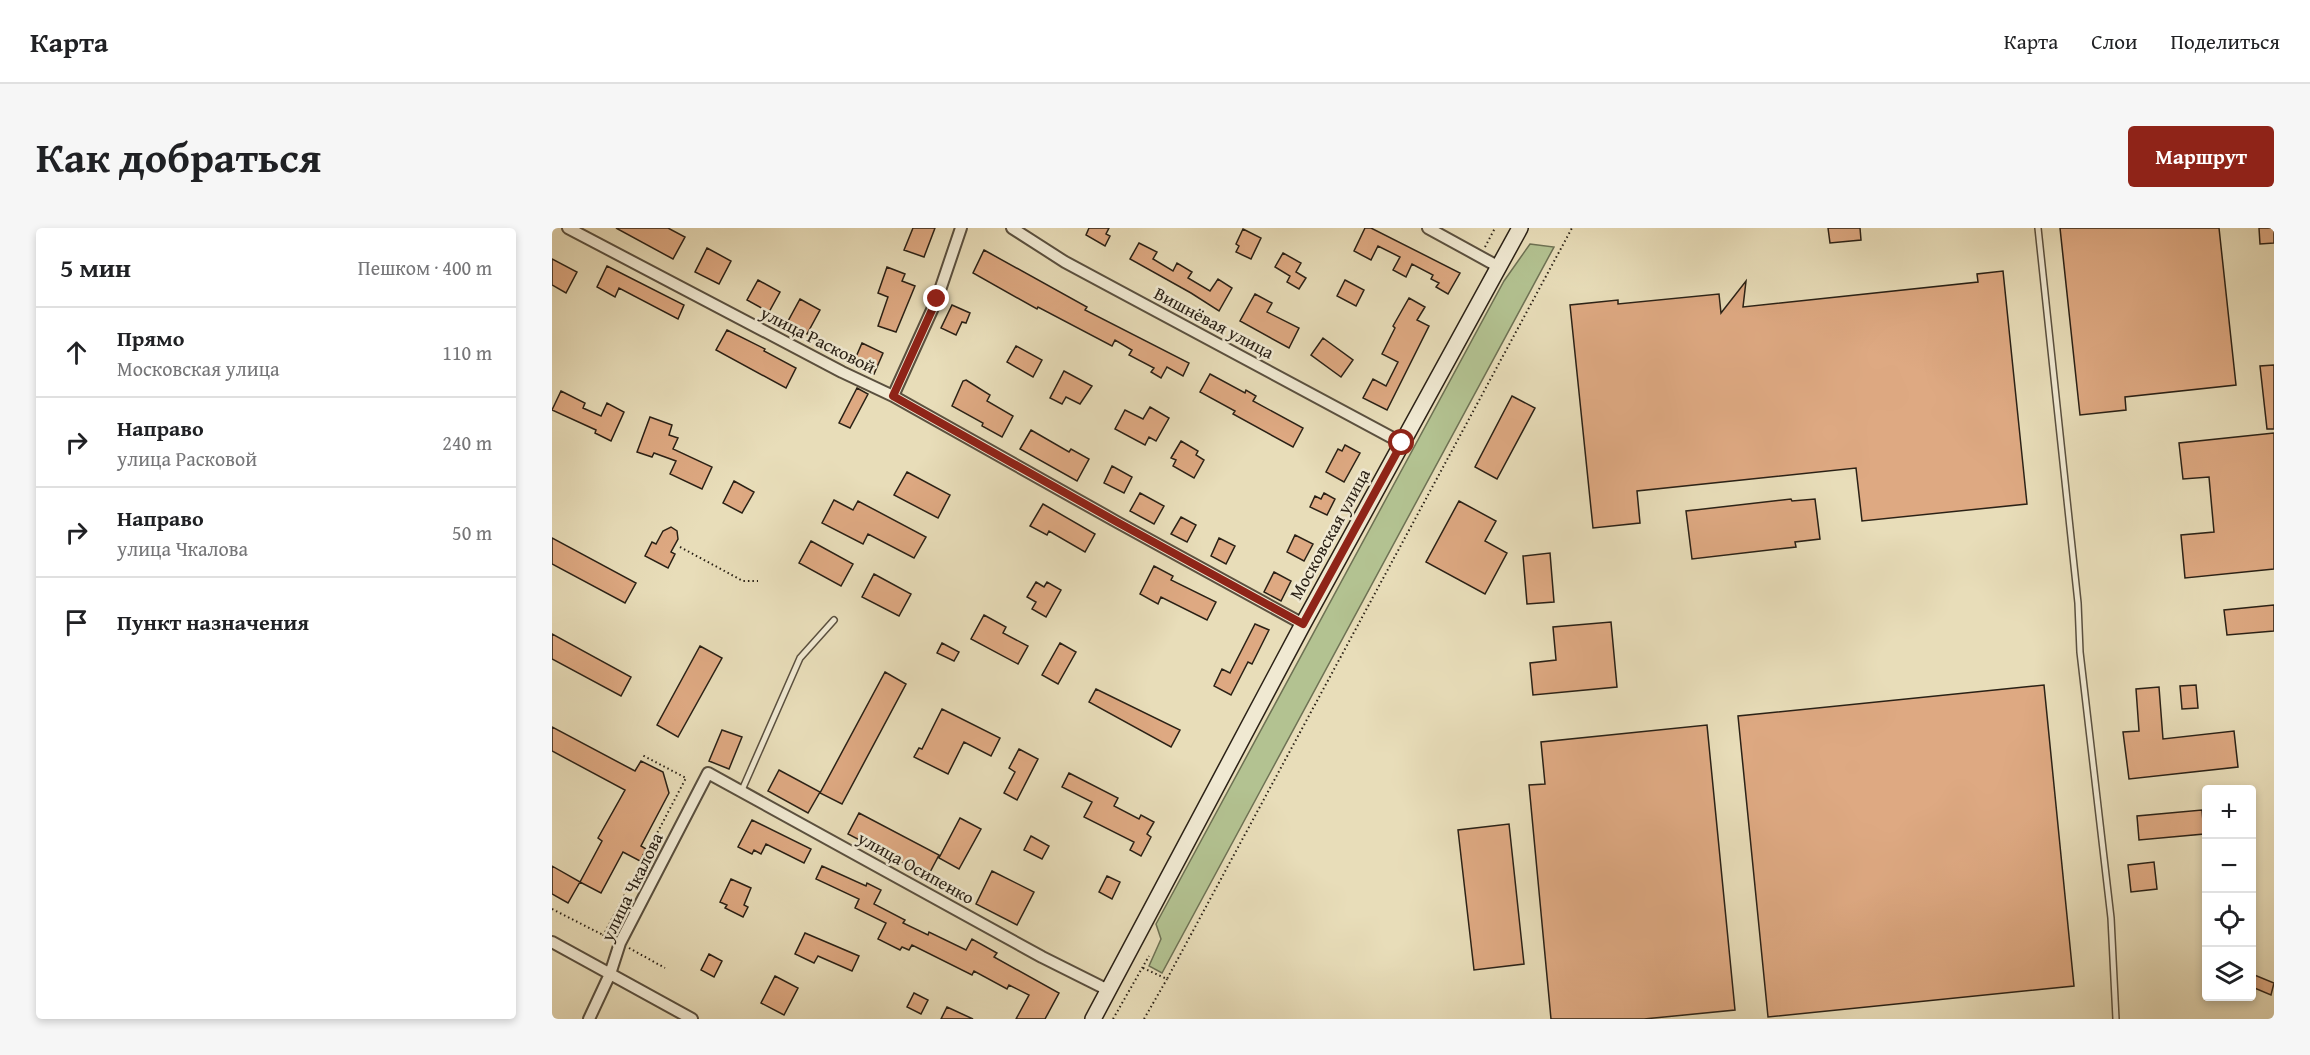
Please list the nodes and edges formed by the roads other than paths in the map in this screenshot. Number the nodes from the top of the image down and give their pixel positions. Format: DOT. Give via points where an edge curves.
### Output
graph roads {
  1 [pos="568,228"];
  2 [pos="961,228"];
  3 [pos="1012,228"];
  4 [pos="1428,228"];
  5 [pos="1520,228"];
  6 [pos="2038,228"];
  7 [pos="1499,267"];
  8 [pos="893,396"];
  9 [pos="1402,443"];
  10 [pos="834,620"];
  11 [pos="1303,624"];
  12 [pos="708,772"];
  13 [pos="742,790"];
  14 [pos="552,942"];
  15 [pos="610,974"];
  16 [pos="1108,990"];
  17 [pos="589,1019"];
  18 [pos="692,1019"];
  19 [pos="1093,1019"];
  20 [pos="2116,1019"];
  1 -- 8 [label="street, улица Расковой"];
  2 -- 8 [label="street" via="937,299"];
  3 -- 9 [label="street, Вишнёвая улица" via="1065,262"];
  4 -- 7 [label="street"];
  5 -- 7 [label="main road, Московская улица"];
  6 -- 20 [label="lane" via="2111,918"];
  7 -- 9 [label="main road, Московская улица"];
  8 -- 11 [label="street, улица Расковой"];
  9 -- 11 [label="main road, Московская улица"];
  10 -- 13 [label="lane" via="800,658"];
  11 -- 16 [label="main road, Московская улица"];
  12 -- 13 [label="street, улица Осипенко"];
  12 -- 15 [label="street, улица Чкалова" via="620,943"];
  13 -- 16 [label="street, улица Осипенко"];
  14 -- 15 [label="street"];
  15 -- 17 [label="street, улица Чкалова"];
  15 -- 18 [label="street"];
  16 -- 19 [label="main road, Московская улица"];
}
